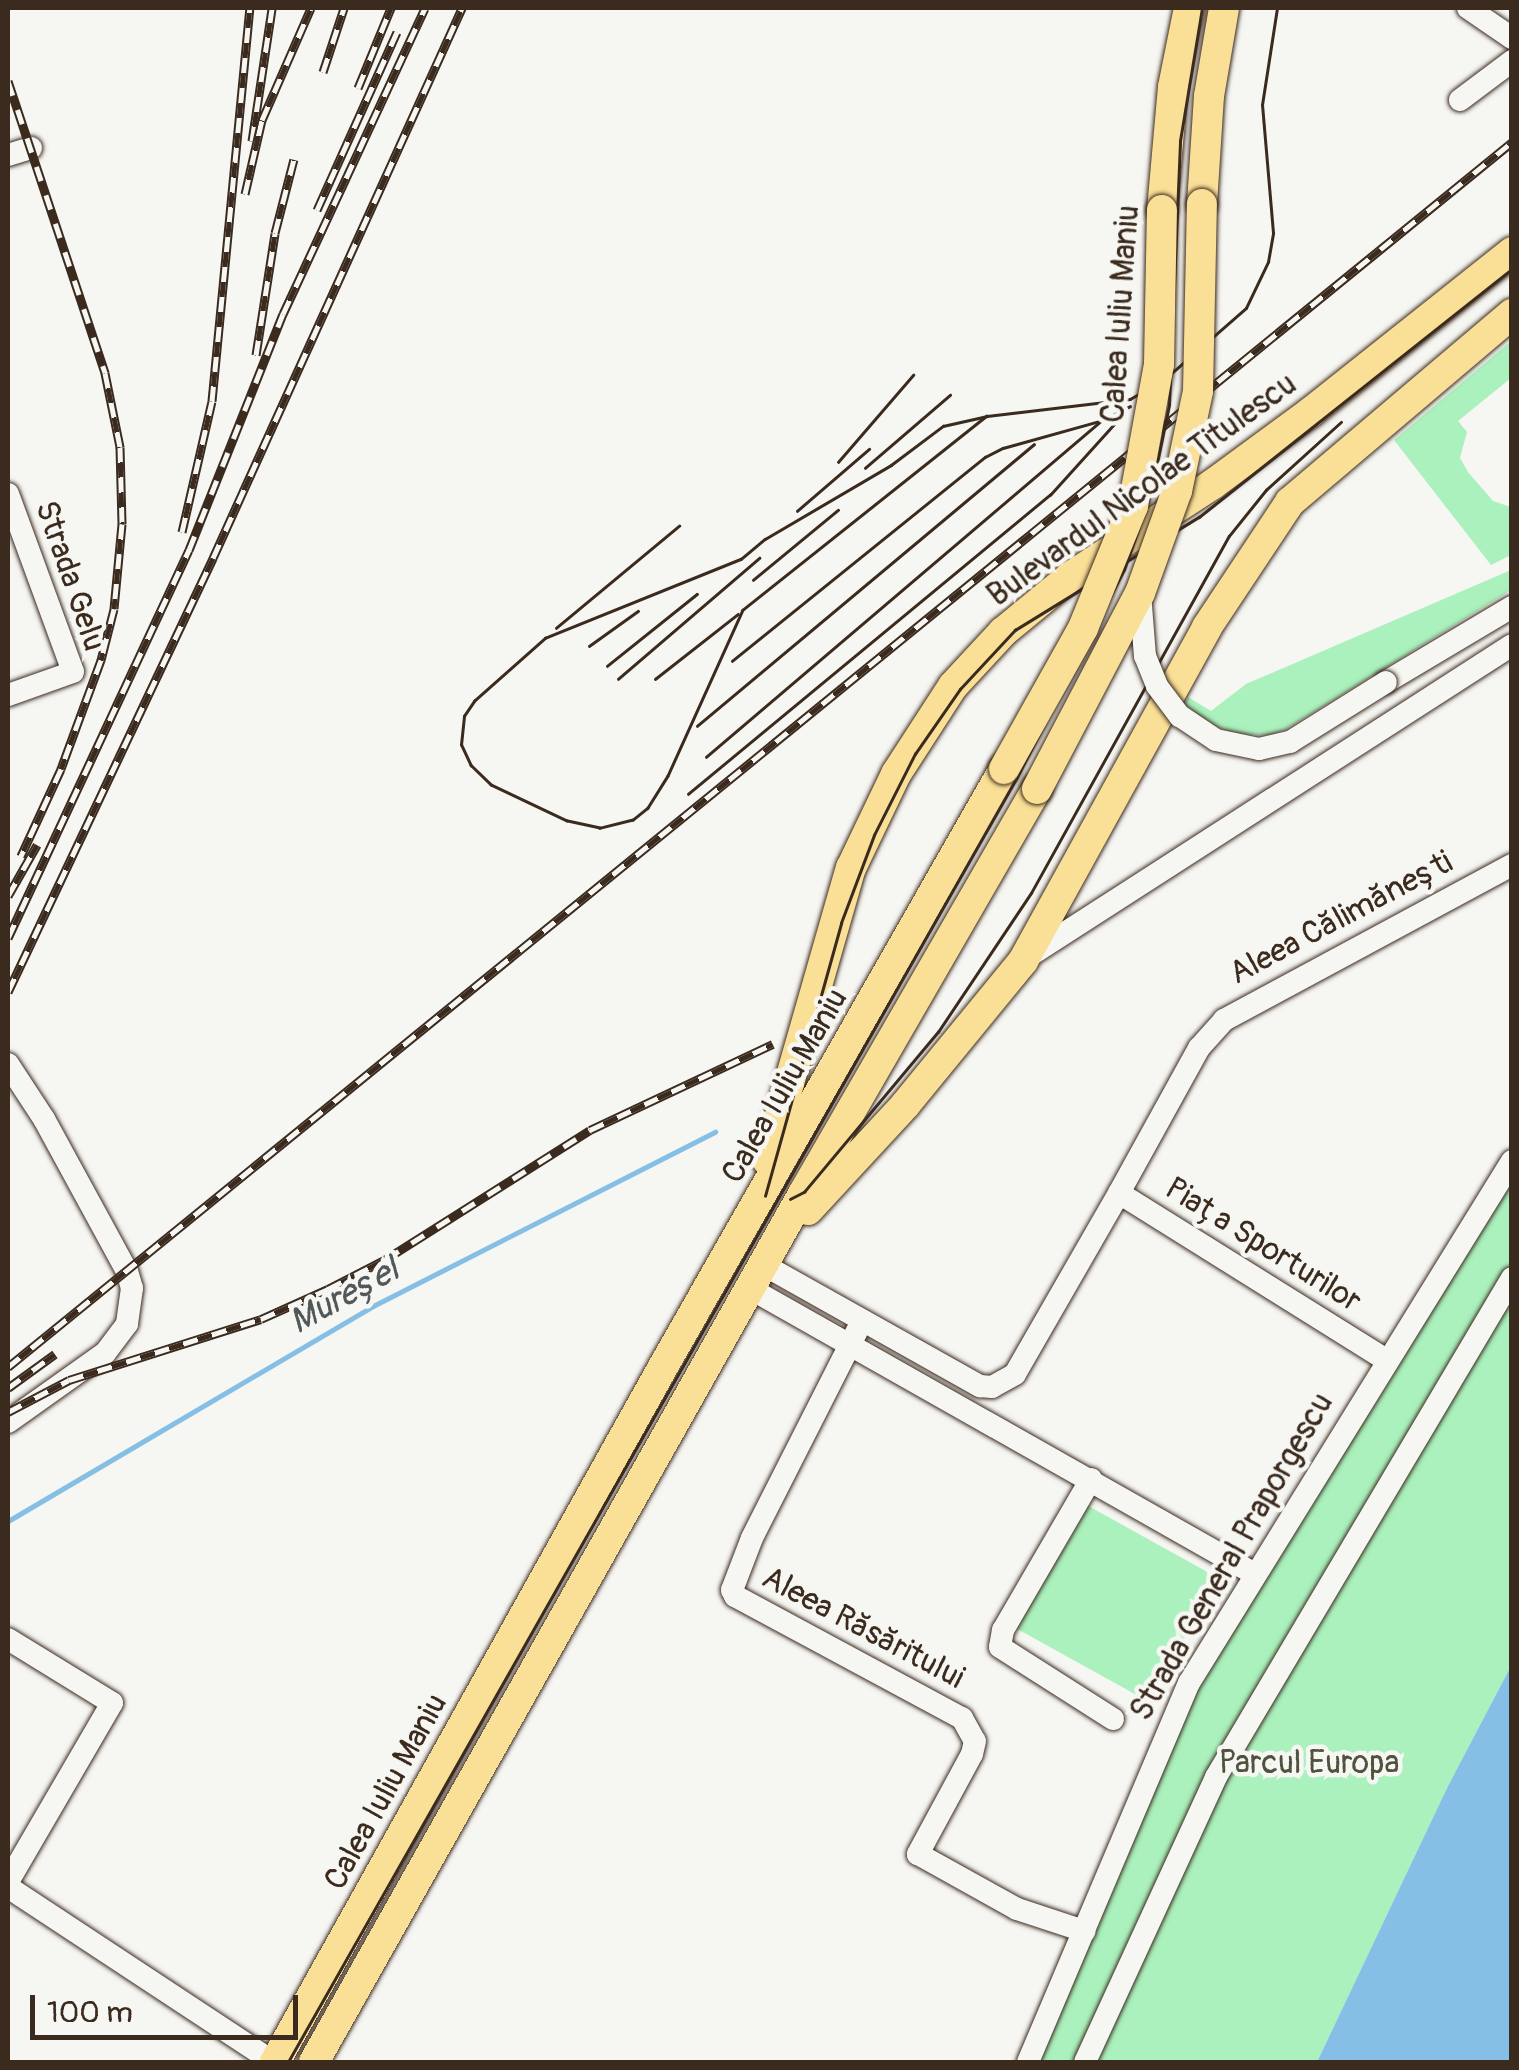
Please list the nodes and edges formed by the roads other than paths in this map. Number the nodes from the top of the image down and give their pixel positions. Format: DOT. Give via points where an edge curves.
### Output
graph roads {
  1 [pos="1189,8"];
  2 [pos="1224,8"];
  3 [pos="1468,8"];
  4 [pos="1512,38"];
  5 [pos="1512,60"];
  6 [pos="1460,100"];
  7 [pos="31,148"];
  8 [pos="8,155"];
  9 [pos="1512,252"];
  10 [pos="1512,314"];
  11 [pos="8,494"];
  12 [pos="1140,593"];
  13 [pos="1512,607"];
  14 [pos="1505,649"];
  15 [pos="1512,673"];
  16 [pos="8,694"];
  17 [pos="1512,865"];
  18 [pos="1023,961"];
  19 [pos="8,1064"];
  20 [pos="1512,1161"];
  21 [pos="1119,1193"];
  22 [pos="743,1228"];
  23 [pos="764,1267"];
  24 [pos="1512,1278"];
  25 [pos="862,1321"];
  26 [pos="850,1344"];
  27 [pos="1386,1360"];
  28 [pos="8,1422"];
  29 [pos="1091,1479"];
  30 [pos="1254,1573"];
  31 [pos="8,1639"];
  32 [pos="1113,1719"];
  33 [pos="8,1885"];
  34 [pos="1084,1931"];
  35 [pos="274,2062"];
  36 [pos="314,2062"];
  37 [pos="1028,2062"];
  38 [pos="1085,2062"];
  1 -- 22 [label="main road, Calea Iuliu Maniu, bridge" via="1173,87 1162,210 1159,364 1133,506 1083,628"];
  2 -- 12 [label="main road, bridge" via="1209,96 1198,391 1177,490"];
  3 -- 4 [label="street"];
  5 -- 6 [label="street"];
  7 -- 8 [label="street"];
  9 -- 22 [label="main road, Bulevardul Nicolae Titulescu" via="1311,412 1070,577 1003,632 953,686 896,774 851,868 779,1126"];
  10 -- 18 [label="main road" via="1324,469 1263,536"];
  11 -- 16 [label="street, Strada Gelu" via="73,672"];
  12 -- 13 [label="street, bridge" via="1145,656 1180,716 1216,740 1260,749 1290,742"];
  12 -- 23 [label="main road, bridge" via="1037,789"];
  14 -- 15 [label="street"];
  14 -- 18 [label="street"];
  17 -- 21 [label="street, Aleea Călimănești" via="1224,1020 1199,1048"];
  18 -- 23 [label="main road"];
  19 -- 28 [label="street" via="127,1270 131,1310 105,1354"];
  20 -- 27 [label="street, Strada General Praporgescu"];
  21 -- 25 [label="street, Piața Sporturilor" via="1005,1383 980,1386"];
  21 -- 27 [label="street, Piața Sporturilor"];
  22 -- 23 [label="main road, Bulevardul Nicolae Titulescu" via="738,1264"];
  22 -- 35 [label="main road, Calea Iuliu Maniu"];
  23 -- 25 [label="street, Piața Sporturilor"];
  23 -- 26 [label="street"];
  23 -- 36 [label="main road"];
  24 -- 38 [label="street" via="1216,1777"];
  25 -- 26 [label="street"];
  26 -- 29 [label="street"];
  26 -- 34 [label="street, Aleea Răsăritului" via="732,1590 962,1718 975,1741 972,1754 918,1854 1017,1908"];
  27 -- 30 [label="street, Strada General Praporgescu"];
  29 -- 30 [label="street"];
  29 -- 32 [label="street" via="1000,1640 1004,1652"];
  30 -- 34 [label="street, Strada General Praporgescu" via="1182,1698"];
  31 -- 33 [label="street" via="112,1703"];
  33 -- 35 [label="street"];
  34 -- 37 [label="street, Strada General Praporgescu"];
}
